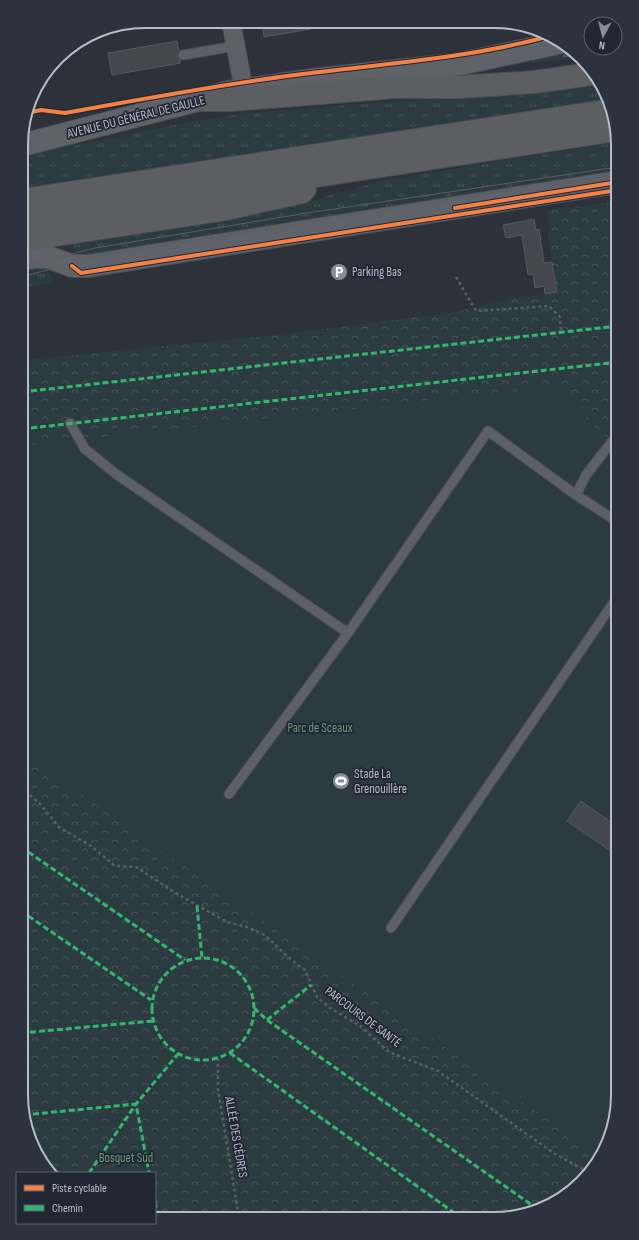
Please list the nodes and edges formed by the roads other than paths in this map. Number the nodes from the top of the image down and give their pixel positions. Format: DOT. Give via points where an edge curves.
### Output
graph roads {
  1 [pos="233,33"];
  2 [pos="553,44"];
  3 [pos="183,55"];
  4 [pos="587,75"];
  5 [pos="244,90"];
  6 [pos="204,100"];
  7 [pos="606,111"];
  8 [pos="610,131"];
  9 [pos="29,140"];
  10 [pos="316,176"];
  11 [pos="611,189"];
  12 [pos="28,199"];
  13 [pos="28,220"];
  14 [pos="28,239"];
  15 [pos="28,258"];
  16 [pos="70,423"];
  17 [pos="611,443"];
  18 [pos="576,495"];
  19 [pos="611,518"];
  20 [pos="611,606"];
  21 [pos="348,633"];
  22 [pos="229,794"];
  23 [pos="391,928"];
  1 -- 3 [label="lane"];
  1 -- 5 [label="street"];
  2 -- 5 [label="main road, AVENUE DU GÉNÉRAL DE GAULLE" via="460,64"];
  4 -- 6 [label="highway" via="535,82 458,87 396,87"];
  5 -- 6 [label="main road, AVENUE DU GÉNÉRAL DE GAULLE"];
  6 -- 9 [label="main road, AVENUE DU GÉNÉRAL DE GAULLE"];
  7 -- 12 [label="highway"];
  8 -- 10 [label="highway"];
  10 -- 13 [label="highway"];
  10 -- 14 [label="highway" via="302,192 226,209"];
  11 -- 15 [label="main road" via="88,266 72,266 48,257"];
  16 -- 21 [label="lane" via="85,449 116,474"];
  17 -- 18 [label="lane" via="586,475"];
  18 -- 19 [label="lane"];
  18 -- 21 [label="lane" via="488,431"];
  20 -- 23 [label="lane"];
  21 -- 22 [label="lane"];
}
